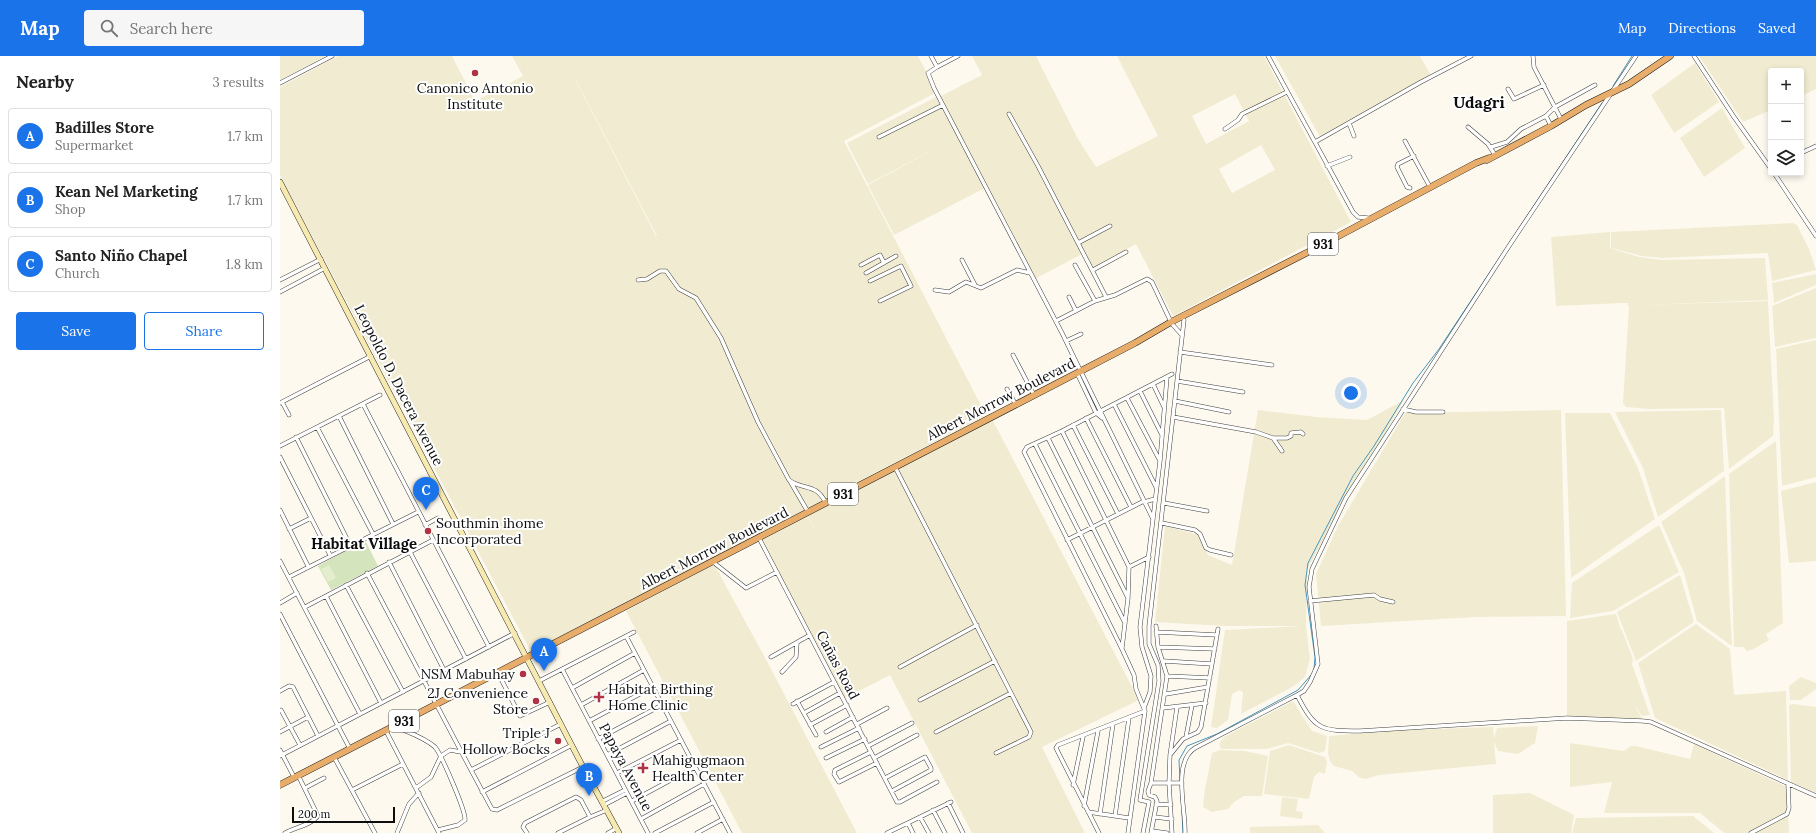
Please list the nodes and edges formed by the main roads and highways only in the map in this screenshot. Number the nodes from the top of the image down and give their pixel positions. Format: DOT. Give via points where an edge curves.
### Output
graph roads {
  1 [pos="1670,56"];
  2 [pos="1492,156"];
  3 [pos="280,182"];
  4 [pos="1172,323"];
  5 [pos="528,658"];
  6 [pos="280,784"];
  7 [pos="618,830"];
  1 -- 2 [label="highway, Albert Morrow Boulevard / 931" via="1643,75"];
  2 -- 4 [label="highway, Albert Morrow Boulevard / 931"];
  2 -- 4 [label="highway, Albert Morrow Boulevard / 931" via="1358,230 1184,320"];
  3 -- 5 [label="main road, Leopoldo D. Dacera Avenue"];
  4 -- 5 [label="highway, Albert Morrow Boulevard / 931"];
  5 -- 6 [label="highway, Albert Morrow Boulevard / 931"];
  5 -- 7 [label="main road, Leopoldo D. Dacera Avenue"];
}
